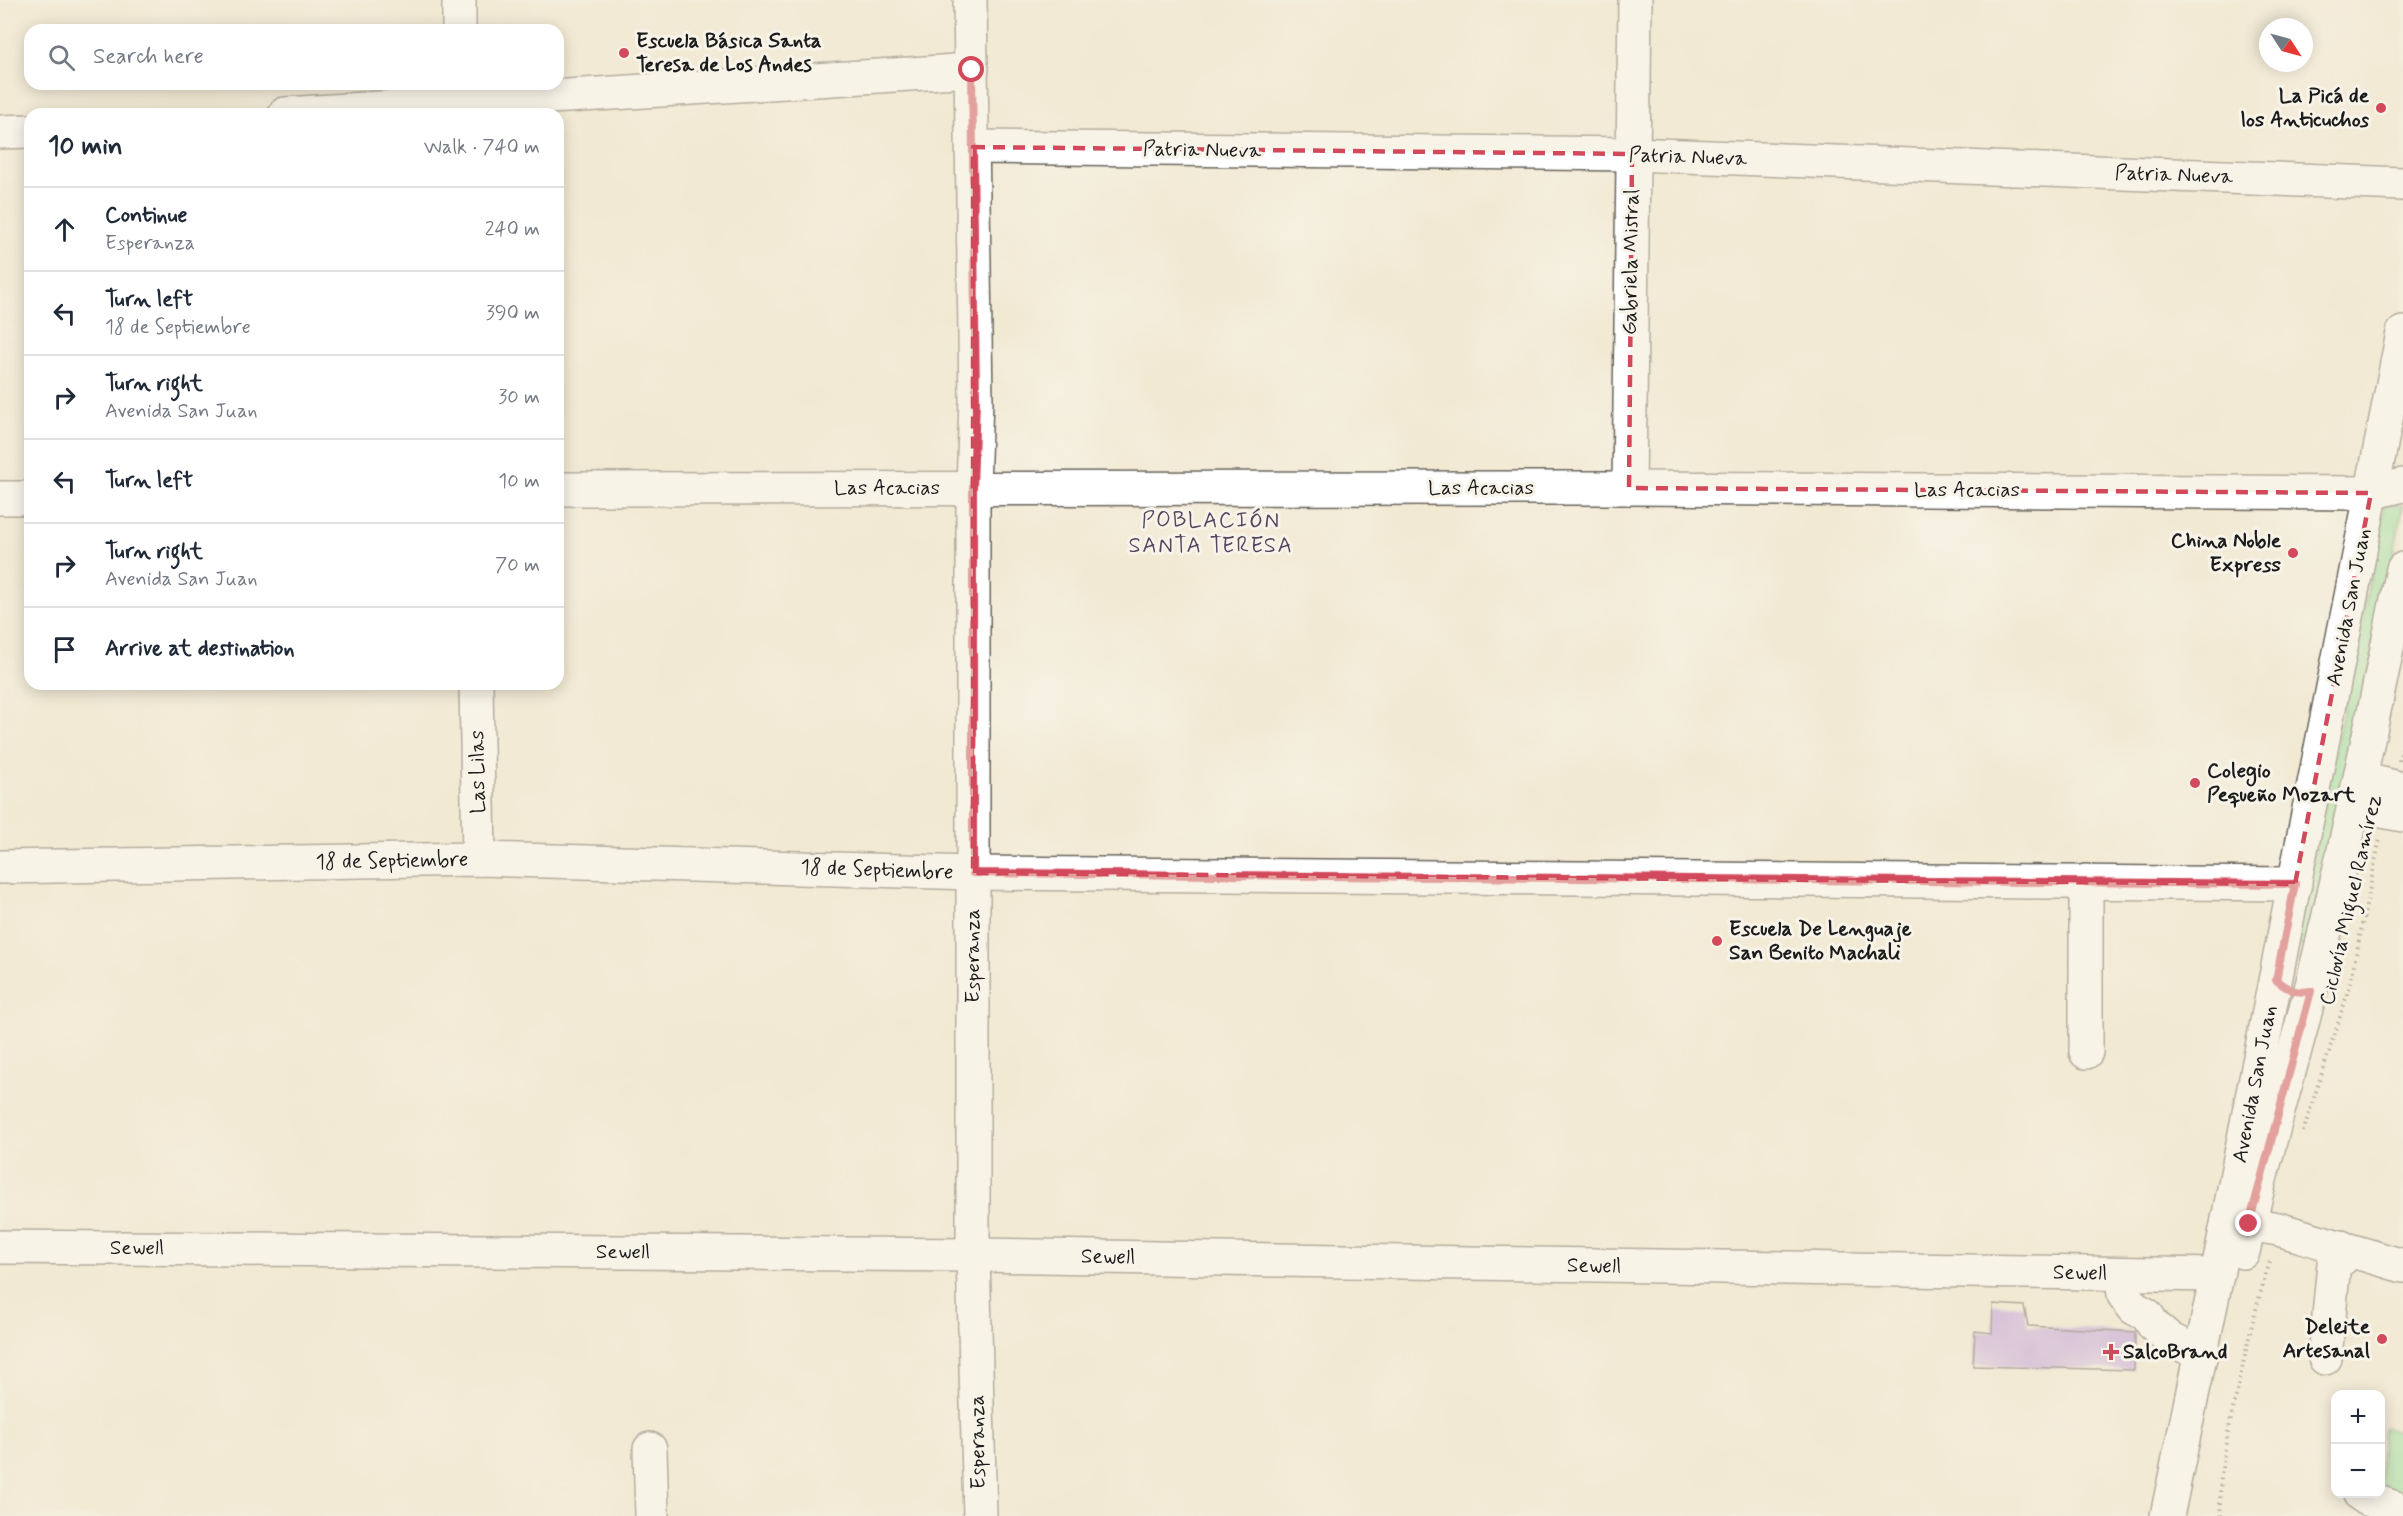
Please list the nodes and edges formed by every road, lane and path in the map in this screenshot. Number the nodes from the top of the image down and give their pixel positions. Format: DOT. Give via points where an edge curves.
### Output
graph roads {
  1 [pos="459,0"];
  2 [pos="970,0"];
  3 [pos="1635,0"];
  4 [pos="459,24"];
  5 [pos="972,70"];
  6 [pos="462,100"];
  7 [pos="361,108"];
  8 [pos="24,130"];
  9 [pos="0,132"];
  10 [pos="973,147"];
  11 [pos="1632,154"];
  12 [pos="2403,184"];
  13 [pos="2403,333"];
  14 [pos="2403,485"];
  15 [pos="973,487"];
  16 [pos="1629,488"];
  17 [pos="564,489"];
  18 [pos="2371,493"];
  19 [pos="0,498"];
  20 [pos="24,498"];
  21 [pos="2403,569"];
  22 [pos="476,690"];
  23 [pos="2403,744"];
  24 [pos="2383,798"];
  25 [pos="479,859"];
  26 [pos="0,867"];
  27 [pos="973,873"];
  28 [pos="2086,881"];
  29 [pos="2295,884"];
  30 [pos="2276,980"];
  31 [pos="2311,991"];
  32 [pos="2086,1052"];
  33 [pos="2301,1139"];
  34 [pos="2264,1227"];
  35 [pos="0,1247"];
  36 [pos="2341,1247"];
  37 [pos="973,1255"];
  38 [pos="2403,1266"];
  39 [pos="2122,1274"];
  40 [pos="2217,1275"];
  41 [pos="2201,1354"];
  42 [pos="2325,1358"];
  43 [pos="650,1449"];
  44 [pos="2366,1498"];
  45 [pos="2403,1510"];
  46 [pos="652,1516"];
  47 [pos="980,1516"];
  48 [pos="2167,1516"];
  49 [pos="2190,1516"];
  50 [pos="2221,1516"];
  1 -- 4 [label="street"];
  2 -- 5 [label="street, Esperanza"];
  3 -- 11 [label="street, Gabriela Mistral"];
  5 -- 6 [label="street"];
  5 -- 10 [label="street, Esperanza"];
  6 -- 7 [label="street"];
  8 -- 9 [label="street"];
  10 -- 11 [label="street, Patria Nueva"];
  10 -- 15 [label="street, Esperanza"];
  11 -- 12 [label="street, Patria Nueva"];
  11 -- 16 [label="street, Gabriela Mistral"];
  13 -- 18 [label="street, Avenida San Juan"];
  14 -- 18 [label="street, Las Acacias"];
  15 -- 16 [label="street, Las Acacias"];
  15 -- 17 [label="street, Las Acacias"];
  15 -- 27 [label="street, Esperanza"];
  16 -- 18 [label="street, Las Acacias"];
  18 -- 29 [label="street, Avenida San Juan"];
  19 -- 20 [label="street"];
  21 -- 24 [label="street, Avenida San Juan"];
  22 -- 25 [label="street, Las Lilas"];
  23 -- 24 [label="path, Ciclovía Miguel Ramírez"];
  24 -- 31 [label="street, Avenida San Juan"];
  24 -- 33 [label="path, Ciclovía Miguel Ramírez" via="2349,989"];
  25 -- 26 [label="street, 18 de Septiembre"];
  25 -- 27 [label="street, 18 de Septiembre"];
  27 -- 28 [label="street, 18 de Septiembre"];
  27 -- 37 [label="street, Esperanza"];
  28 -- 29 [label="street, 18 de Septiembre"];
  28 -- 32 [label="street"];
  29 -- 30 [label="street, Avenida San Juan"];
  30 -- 31 [label="street" via="2301,993"];
  30 -- 40 [label="street, Avenida San Juan"];
  31 -- 34 [label="street, Avenida San Juan"];
  34 -- 36 [label="street"];
  34 -- 49 [label="street, Avenida San Juan"];
  34 -- 50 [label="path" via="2243,1365 2224,1451"];
  35 -- 37 [label="street, Sewell"];
  36 -- 38 [label="street"];
  36 -- 42 [label="street" via="2342,1259 2334,1263"];
  37 -- 39 [label="street, Sewell"];
  37 -- 47 [label="street, Esperanza"];
  39 -- 40 [label="street, Sewell"];
  39 -- 41 [label="street" via="2124,1295 2134,1308 2147,1315 2171,1341"];
  40 -- 41 [label="street, Avenida San Juan"];
  41 -- 48 [label="street, Avenida San Juan"];
  43 -- 46 [label="street"];
  44 -- 45 [label="street"];
}
